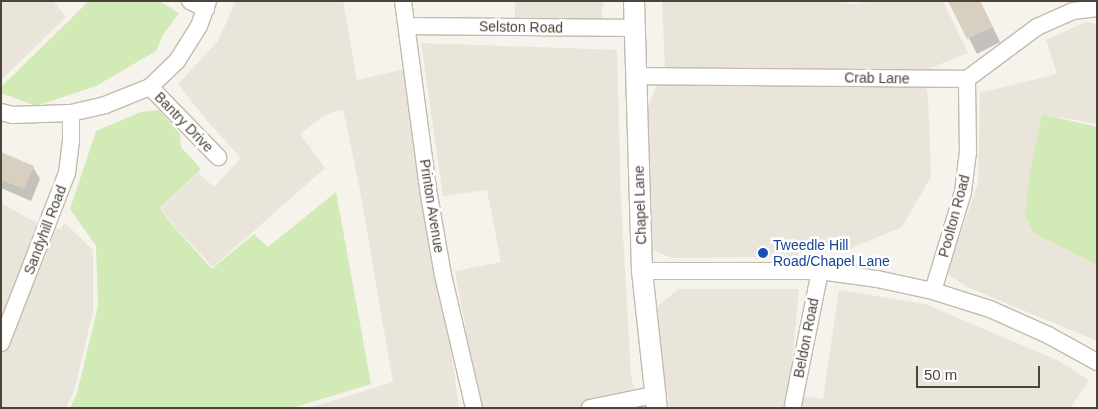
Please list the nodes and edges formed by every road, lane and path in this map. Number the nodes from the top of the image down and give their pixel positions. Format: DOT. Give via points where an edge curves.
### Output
graph roads {
  1 [pos="190,1"];
  2 [pos="403,1"];
  3 [pos="634,1"];
  4 [pos="207,5"];
  5 [pos="1097,8"];
  6 [pos="408,26"];
  7 [pos="634,28"];
  8 [pos="636,76"];
  9 [pos="968,79"];
  10 [pos="150,87"];
  11 [pos="1,112"];
  12 [pos="71,113"];
  13 [pos="218,157"];
  14 [pos="642,271"];
  15 [pos="820,271"];
  16 [pos="933,291"];
  17 [pos="1,343"];
  18 [pos="1097,362"];
  19 [pos="656,401"];
  20 [pos="793,405"];
  21 [pos="474,408"];
  22 [pos="590,408"];
  1 -- 4 [label="street"];
  2 -- 6 [label="street, Printon Avenue"];
  3 -- 7 [label="street, Chapel Lane"];
  4 -- 10 [label="street" via="199,26 177,60"];
  5 -- 9 [label="street" via="1074,11 1037,27"];
  6 -- 7 [label="street, Selston Road"];
  6 -- 21 [label="street, Printon Avenue" via="429,195 443,275"];
  7 -- 8 [label="street, Chapel Lane"];
  8 -- 9 [label="street, Crab Lane"];
  8 -- 14 [label="street, Chapel Lane"];
  9 -- 16 [label="street, Poolton Road" via="968,153 963,192"];
  10 -- 12 [label="street" via="105,105"];
  10 -- 13 [label="street, Bantry Drive"];
  11 -- 12 [label="street" via="12,115"];
  12 -- 17 [label="street, Sandyhill Road" via="67,173"];
  14 -- 15 [label="street"];
  14 -- 19 [label="street, Chapel Lane"];
  15 -- 16 [label="street"];
  15 -- 20 [label="street, Beldon Road"];
  16 -- 18 [label="street" via="990,309"];
  19 -- 22 [label="street"];
}
